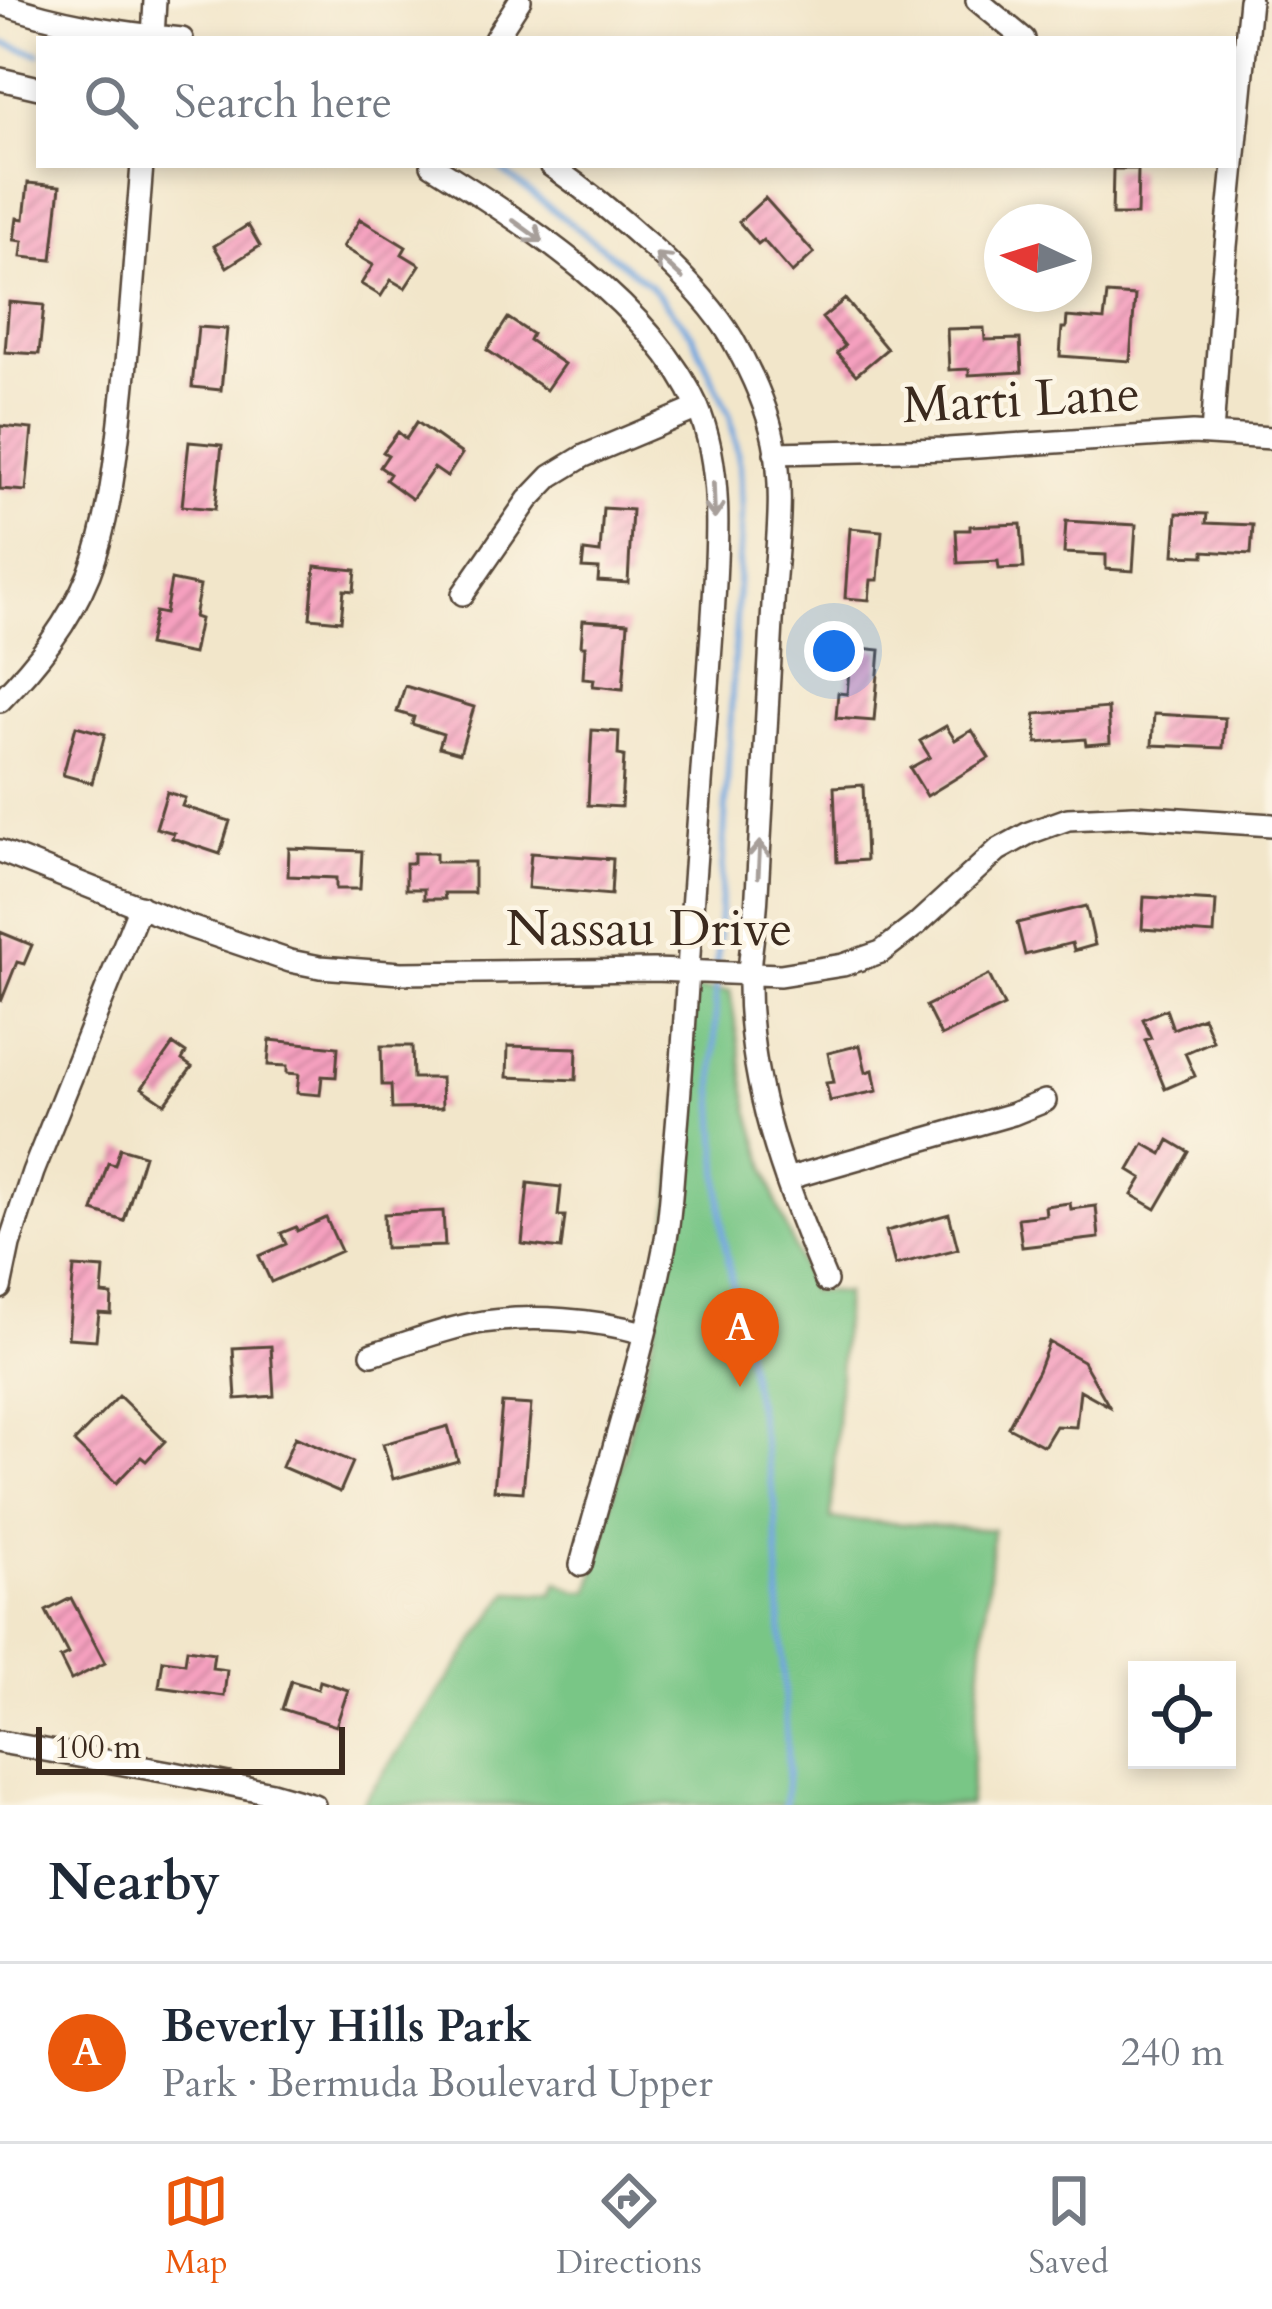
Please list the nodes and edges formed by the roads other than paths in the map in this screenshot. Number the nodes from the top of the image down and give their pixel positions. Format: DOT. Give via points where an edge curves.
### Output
graph roads {
  1 [pos="155,0"];
  2 [pos="520,0"];
  3 [pos="977,0"];
  4 [pos="1250,0"];
  5 [pos="0,3"];
  6 [pos="143,36"];
  7 [pos="153,36"];
  8 [pos="497,36"];
  9 [pos="1020,36"];
  10 [pos="0,79"];
  11 [pos="36,87"];
  12 [pos="1236,111"];
  13 [pos="142,168"];
  14 [pos="437,168"];
  15 [pos="554,168"];
  16 [pos="1232,168"];
  17 [pos="698,408"];
  18 [pos="1212,434"];
  19 [pos="1272,438"];
  20 [pos="775,453"];
  21 [pos="463,594"];
  22 [pos="0,700"];
  23 [pos="1272,825"];
  24 [pos="0,851"];
  25 [pos="140,906"];
  26 [pos="695,972"];
  27 [pos="738,975"];
  28 [pos="1045,1101"];
  29 [pos="786,1179"];
  30 [pos="826,1281"];
  31 [pos="0,1288"];
  32 [pos="644,1333"];
  33 [pos="372,1354"];
  34 [pos="581,1565"];
  35 [pos="0,1742"];
  36 [pos="314,1805"];
  1 -- 7 [label="street"];
  2 -- 8 [label="street"];
  3 -- 9 [label="street"];
  4 -- 12 [label="street"];
  5 -- 6 [label="street"];
  10 -- 11 [label="street"];
  13 -- 22 [label="street" via="115,466 101,535 68,616"];
  14 -- 17 [label="street, one-way" via="616,299 652,335"];
  20 -- 15 [label="street, one-way" via="753,381 701,296"];
  16 -- 18 [label="street"];
  17 -- 21 [label="street" via="551,476"];
  17 -- 26 [label="street, one-way" via="709,440 716,540"];
  18 -- 19 [label="street, Marti Lane"];
  18 -- 20 [label="street, Marti Lane"];
  27 -- 20 [label="street, one-way" via="756,906"];
  23 -- 27 [label="street, Nassau Drive" via="1068,819 998,850 881,952 805,973"];
  24 -- 25 [label="street, Nassau Drive"];
  25 -- 26 [label="street, Nassau Drive" via="320,967"];
  25 -- 31 [label="street" via="33,1172"];
  26 -- 27 [label="street, Nassau Drive"];
  26 -- 32 [label="street" via="667,1233"];
  27 -- 29 [label="street" via="764,1114"];
  28 -- 29 [label="street"];
  29 -- 30 [label="street"];
  32 -- 33 [label="street" via="505,1320"];
  32 -- 34 [label="street"];
  35 -- 36 [label="street"];
}
